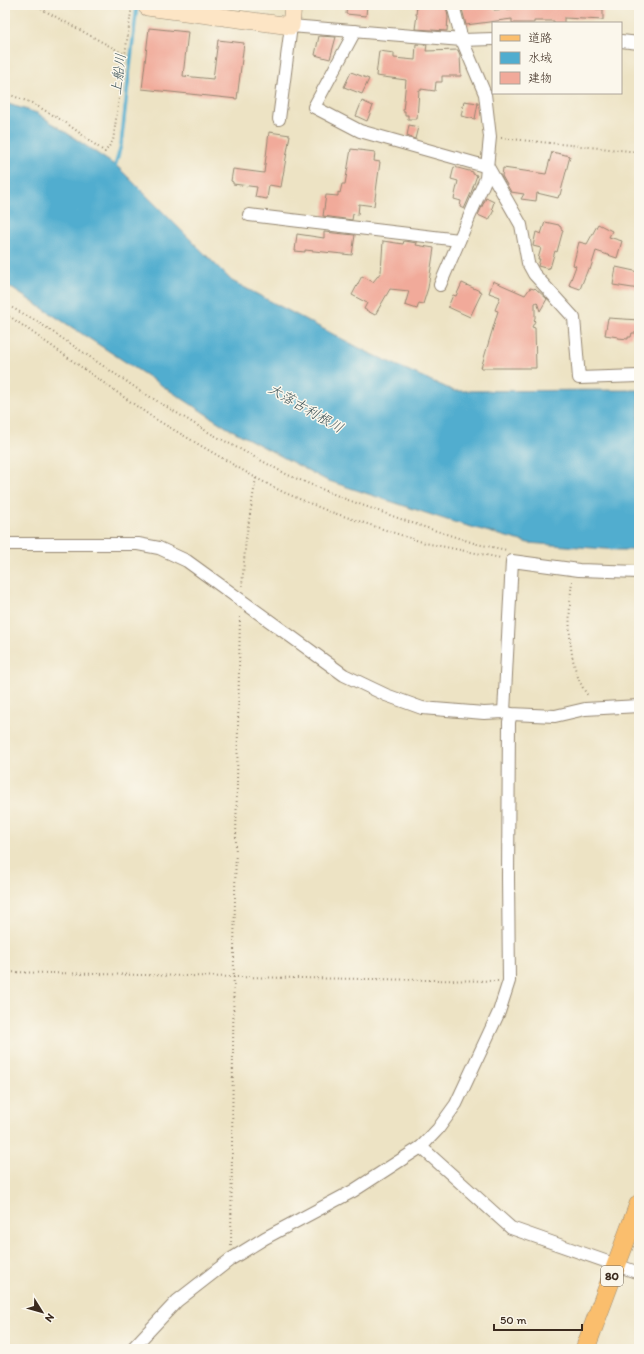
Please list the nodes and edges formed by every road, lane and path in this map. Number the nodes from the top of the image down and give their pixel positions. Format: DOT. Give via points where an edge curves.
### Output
graph roads {
  1 [pos="34,5"];
  2 [pos="293,5"];
  3 [pos="453,5"];
  4 [pos="139,6"];
  5 [pos="291,26"];
  6 [pos="355,31"];
  7 [pos="492,39"];
  8 [pos="462,40"];
  9 [pos="622,41"];
  10 [pos="639,43"];
  11 [pos="126,55"];
  12 [pos="5,93"];
  13 [pos="279,119"];
  14 [pos="490,137"];
  15 [pos="639,152"];
  16 [pos="488,167"];
  17 [pos="249,215"];
  18 [pos="459,240"];
  19 [pos="440,285"];
  20 [pos="5,304"];
  21 [pos="5,315"];
  22 [pos="639,376"];
  23 [pos="256,478"];
  24 [pos="5,544"];
  25 [pos="513,556"];
  26 [pos="574,569"];
  27 [pos="639,572"];
  28 [pos="241,601"];
  29 [pos="639,706"];
  30 [pos="599,708"];
  31 [pos="508,713"];
  32 [pos="5,972"];
  33 [pos="234,977"];
  34 [pos="509,981"];
  35 [pos="421,1147"];
  36 [pos="639,1204"];
  37 [pos="231,1259"];
  38 [pos="616,1266"];
  39 [pos="639,1274"];
  40 [pos="132,1349"];
  41 [pos="585,1349"];
  1 -- 11 [label="path"];
  2 -- 5 [label="street"];
  3 -- 8 [label="street"];
  4 -- 5 [label="street"];
  4 -- 11 [label="path"];
  5 -- 6 [label="street"];
  5 -- 13 [label="street"];
  6 -- 8 [label="street"];
  6 -- 16 [label="street" via="314,107 360,131"];
  7 -- 8 [label="street"];
  8 -- 14 [label="street" via="485,94"];
  9 -- 10 [label="street"];
  11 -- 12 [label="path" via="113,141 105,152 58,118 32,103"];
  14 -- 15 [label="path"];
  14 -- 16 [label="street"];
  16 -- 18 [label="street" via="486,178"];
  16 -- 22 [label="street" via="522,225 527,257 534,274 574,318 579,378"];
  17 -- 18 [label="street"];
  18 -- 19 [label="street"];
  20 -- 25 [label="path" via="35,320 139,390 208,432 288,475 409,522"];
  21 -- 23 [label="path" via="152,417"];
  23 -- 25 [label="path" via="328,511 425,543"];
  23 -- 28 [label="path" via="246,538"];
  24 -- 28 [label="street" via="138,544 159,548 187,561"];
  25 -- 26 [label="street"];
  25 -- 31 [label="street"];
  26 -- 27 [label="street"];
  26 -- 30 [label="path" via="570,624 572,655 577,676 586,693"];
  28 -- 31 [label="street" via="344,675 386,695 422,708"];
  28 -- 33 [label="path"];
  29 -- 30 [label="street"];
  30 -- 31 [label="street" via="555,716"];
  31 -- 34 [label="street"];
  32 -- 33 [label="path"];
  33 -- 34 [label="path"];
  33 -- 37 [label="path"];
  34 -- 35 [label="street" via="499,1012 456,1104"];
  35 -- 37 [label="street" via="353,1191"];
  35 -- 38 [label="street" via="511,1228"];
  36 -- 38 [label="main road, 80"];
  37 -- 40 [label="street" via="177,1301"];
  38 -- 39 [label="street"];
  38 -- 41 [label="main road, 80"];
}
